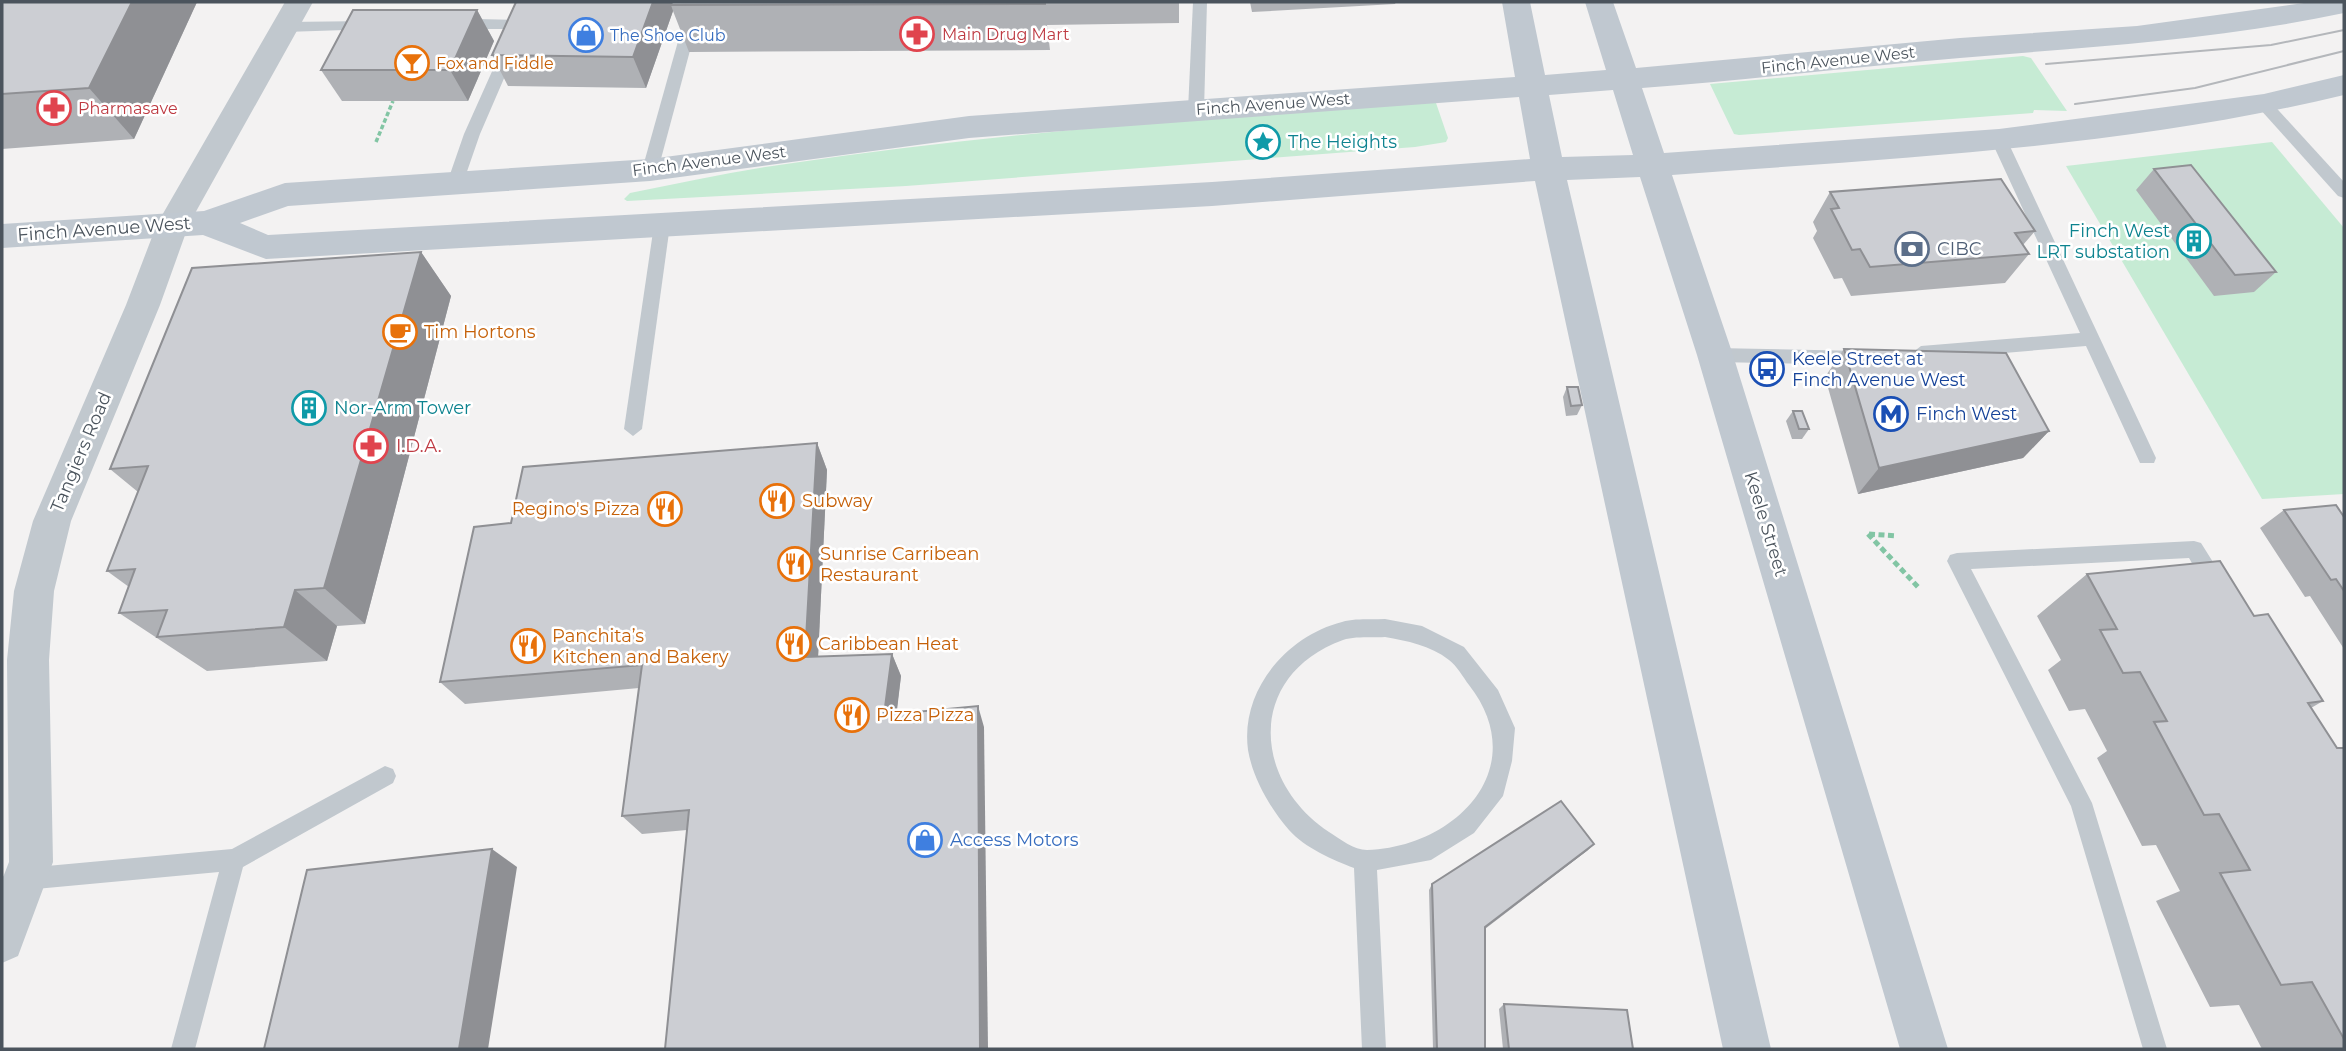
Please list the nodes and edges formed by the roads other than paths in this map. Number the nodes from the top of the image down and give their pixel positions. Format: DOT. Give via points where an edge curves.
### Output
graph roads {
  1 [pos="530,2"];
  2 [pos="696,2"];
  3 [pos="1200,2"];
  4 [pos="1516,2"];
  5 [pos="1599,2"];
  6 [pos="2344,4"];
  7 [pos="292,14"];
  8 [pos="475,24"];
  9 [pos="519,25"];
  10 [pos="389,26"];
  11 [pos="1625,79"];
  12 [pos="1532,85"];
  13 [pos="2344,85"];
  14 [pos="2264,104"];
  15 [pos="1196,110"];
  16 [pos="1999,140"];
  17 [pos="1654,165"];
  18 [pos="1548,168"];
  19 [pos="650,170"];
  20 [pos="455,183"];
  21 [pos="2344,192"];
  22 [pos="189,224"];
  23 [pos="662,225"];
  24 [pos="2,236"];
  25 [pos="2091,339"];
  26 [pos="1715,355"];
  27 [pos="1907,355"];
  28 [pos="1881,357"];
  29 [pos="633,429"];
  30 [pos="2147,458"];
  31 [pos="2231,607"];
  32 [pos="385,776"];
  33 [pos="234,860"];
  34 [pos="1365,860"];
  35 [pos="13,884"];
  36 [pos="2,940"];
  37 [pos="183,1049"];
  38 [pos="1374,1049"];
  39 [pos="1747,1049"];
  40 [pos="1924,1049"];
  41 [pos="2155,1049"];
  1 -- 9 [label="lane"];
  2 -- 19 [label="lane"];
  3 -- 15 [label="lane"];
  4 -- 12 [label="main road"];
  5 -- 11 [label="main road, Keele Street"];
  6 -- 11 [label="main road, Finch Avenue West" via="2137,36"];
  7 -- 10 [label="lane"];
  7 -- 22 [label="street, Tangiers Road"];
  8 -- 9 [label="lane"];
  9 -- 20 [label="lane"];
  11 -- 12 [label="main road, Finch Avenue West"];
  11 -- 17 [label="main road, Keele Street"];
  12 -- 15 [label="main road, Finch Avenue West"];
  12 -- 18 [label="main road"];
  13 -- 14 [label="main road, Finch Avenue West"];
  14 -- 16 [label="main road, Finch Avenue West"];
  14 -- 21 [label="lane"];
  15 -- 19 [label="main road, Finch Avenue West" via="969,127"];
  16 -- 17 [label="main road, Finch Avenue West"];
  16 -- 25 [label="lane"];
  17 -- 18 [label="main road, Finch Avenue West"];
  17 -- 26 [label="main road, Keele Street"];
  18 -- 23 [label="main road, Finch Avenue West" via="1212,194"];
  18 -- 39 [label="main road"];
  19 -- 20 [label="main road, Finch Avenue West"];
  20 -- 22 [label="main road, Finch Avenue West" via="285,195"];
  22 -- 23 [label="main road, Finch Avenue West" via="266,247"];
  22 -- 24 [label="main road, Finch Avenue West"];
  22 -- 35 [label="street, Tangiers Road" via="143,305 52,521 34,591 28,660 32,862"];
  23 -- 29 [label="lane"];
  25 -- 27 [label="lane"];
  25 -- 30 [label="lane"];
  26 -- 28 [label="lane"];
  26 -- 40 [label="main road, Keele Street"];
  31 -- 41 [label="lane" via="2194,548 1957,561 2081,803"];
  32 -- 33 [label="lane"];
  33 -- 35 [label="lane"];
  33 -- 37 [label="lane"];
  34 -- 34 [label="lane" via="1431,849 1466,825 1492,796 1504,728 1491,697 1457,654 1422,635 1385,628 1344,631 1307,646 1278,673 1262,709 1259,749 1272,789 1300,825 1338,851"];
  34 -- 38 [label="lane"];
  35 -- 36 [label="street, Tangiers Road"];
}
